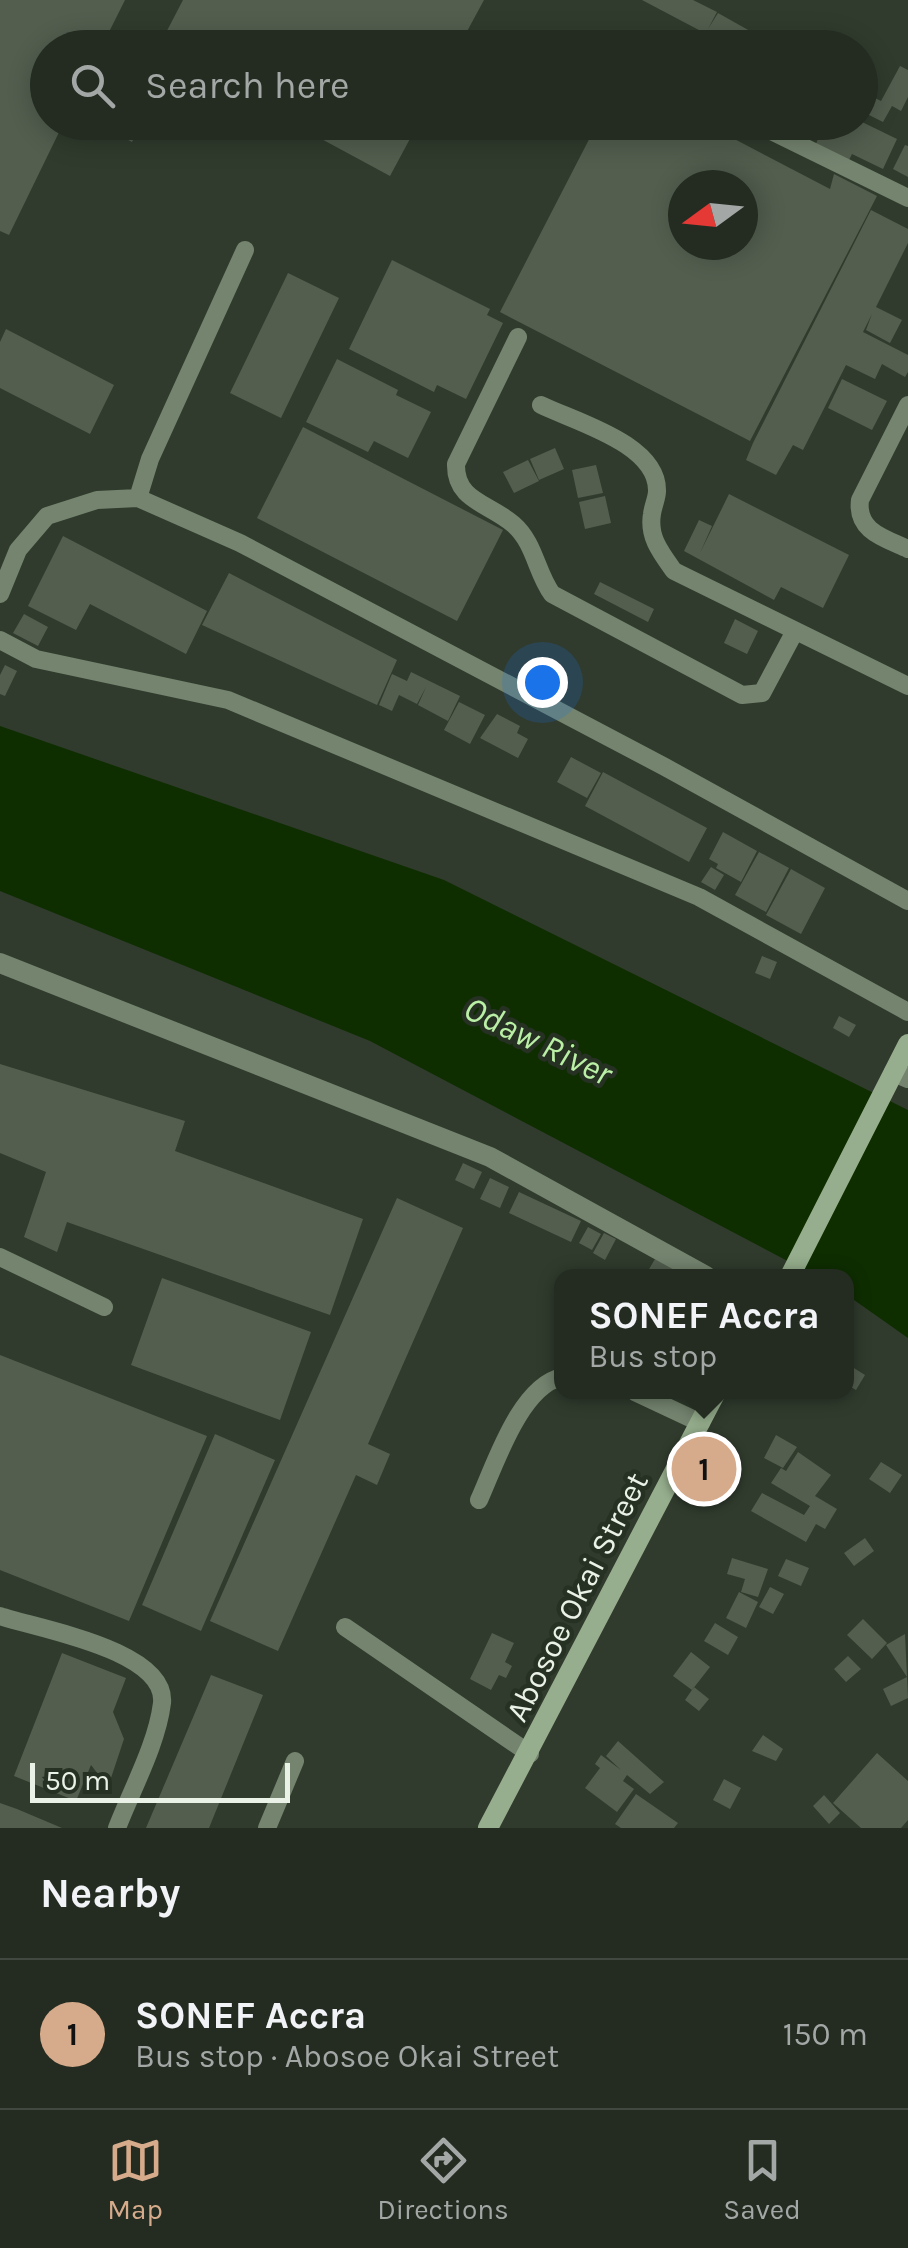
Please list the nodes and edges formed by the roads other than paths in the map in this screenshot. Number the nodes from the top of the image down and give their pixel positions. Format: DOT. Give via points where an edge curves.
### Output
graph roads {
  1 [pos="790,140"];
  2 [pos="908,198"];
  3 [pos="245,250"];
  4 [pos="518,337"];
  5 [pos="542,405"];
  6 [pos="908,405"];
  7 [pos="138,498"];
  8 [pos="908,549"];
  9 [pos="0,594"];
  10 [pos="795,632"];
  11 [pos="0,640"];
  12 [pos="908,686"];
  13 [pos="908,901"];
  14 [pos="0,963"];
  15 [pos="908,1012"];
  16 [pos="908,1044"];
  17 [pos="901,1075"];
  18 [pos="0,1257"];
  19 [pos="693,1269"];
  20 [pos="794,1269"];
  21 [pos="104,1307"];
  22 [pos="554,1379"];
  23 [pos="650,1399"];
  24 [pos="713,1399"];
  25 [pos="702,1423"];
  26 [pos="480,1500"];
  27 [pos="0,1616"];
  28 [pos="345,1628"];
  29 [pos="530,1754"];
  30 [pos="295,1761"];
  31 [pos="117,1828"];
  32 [pos="266,1828"];
  33 [pos="488,1828"];
  1 -- 2 [label="lane"];
  3 -- 7 [label="lane"];
  4 -- 10 [label="lane" via="456,464 456,481 529,540 552,594 742,695 762,693"];
  5 -- 10 [label="lane" via="636,452 654,472 655,546 674,571"];
  6 -- 8 [label="lane" via="858,515 867,529"];
  7 -- 9 [label="lane" via="97,500 48,516 18,550"];
  7 -- 13 [label="lane" via="311,580"];
  10 -- 12 [label="lane"];
  11 -- 15 [label="lane" via="36,658 228,700 699,897"];
  14 -- 19 [label="street" via="490,1156"];
  16 -- 17 [label="street"];
  17 -- 20 [label="street" via="883,1095"];
  18 -- 21 [label="lane"];
  22 -- 26 [label="lane" via="520,1412"];
  23 -- 25 [label="lane"];
  24 -- 25 [label="street, Abosoe Okai Street"];
  25 -- 29 [label="street, Abosoe Okai Street"];
  27 -- 31 [label="lane" via="130,1656 154,1675 162,1699 158,1719"];
  28 -- 29 [label="lane"];
  29 -- 33 [label="street, Abosoe Okai Street"];
  30 -- 32 [label="lane"];
}
